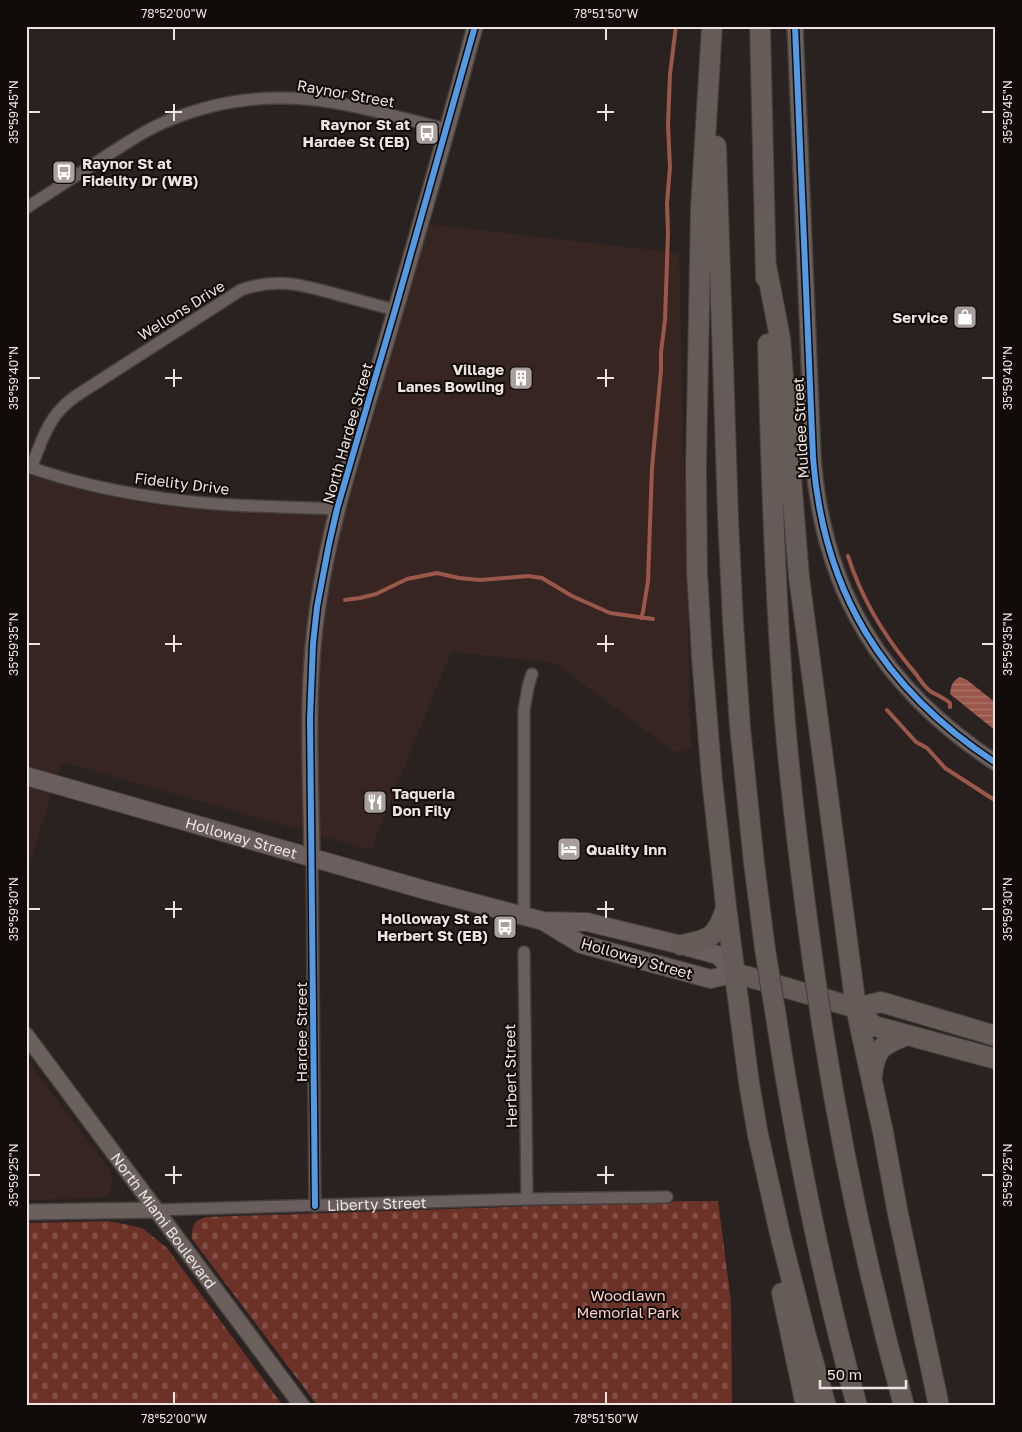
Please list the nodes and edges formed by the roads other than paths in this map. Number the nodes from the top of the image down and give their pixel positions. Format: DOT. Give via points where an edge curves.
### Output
graph roads {
  1 [pos="476,26"];
  2 [pos="712,26"];
  3 [pos="760,26"];
  4 [pos="795,26"];
  5 [pos="446,129"];
  6 [pos="26,208"];
  7 [pos="766,265"];
  8 [pos="396,310"];
  9 [pos="29,467"];
  10 [pos="337,509"];
  11 [pos="532,674"];
  12 [pos="996,763"];
  13 [pos="26,776"];
  14 [pos="312,858"];
  15 [pos="726,906"];
  16 [pos="524,916"];
  17 [pos="543,921"];
  18 [pos="681,945"];
  19 [pos="524,952"];
  20 [pos="735,973"];
  21 [pos="856,1008"];
  22 [pos="26,1035"];
  23 [pos="907,1036"];
  24 [pos="996,1036"];
  25 [pos="996,1059"];
  26 [pos="872,1078"];
  27 [pos="769,1187"];
  28 [pos="667,1197"];
  29 [pos="526,1199"];
  30 [pos="315,1206"];
  31 [pos="156,1210"];
  32 [pos="26,1212"];
  33 [pos="302,1406"];
  34 [pos="806,1406"];
  35 [pos="826,1406"];
  36 [pos="857,1406"];
  37 [pos="904,1406"];
  38 [pos="939,1406"];
  1 -- 5 [label="street, North Hardee Street"];
  2 -- 15 [label="highway" via="701,207 696,528 702,658"];
  2 -- 36 [label="highway, bridge" via="733,622 754,863 788,1093 810,1210"];
  3 -- 7 [label="highway"];
  4 -- 12 [label="street, Muldee Street" via="812,457 824,534 849,604 890,668 936,718"];
  5 -- 6 [label="street, Raynor Street" via="362,108 305,99 267,98 230,102 155,126"];
  5 -- 8 [label="street, North Hardee Street"];
  7 -- 21 [label="highway" via="780,338 799,577"];
  7 -- 37 [label="highway, bridge" via="773,515 785,723 799,858 832,1085 854,1200"];
  8 -- 9 [label="street, Wellons Drive" via="305,285 267,283 240,290 66,404 54,418"];
  8 -- 10 [label="street, North Hardee Street"];
  9 -- 10 [label="street, Fidelity Drive" via="71,480 153,496 215,504"];
  10 -- 14 [label="street, North Hardee Street" via="323,572 313,644 310,718"];
  11 -- 16 [label="street" via="524,710"];
  13 -- 14 [label="main road, Holloway Street"];
  14 -- 16 [label="main road, Holloway Street"];
  14 -- 30 [label="street, Hardee Street"];
  15 -- 18 [label="highway" via="721,923 710,936"];
  15 -- 20 [label="highway"];
  16 -- 17 [label="main road, Holloway Street"];
  17 -- 18 [label="main road, Holloway Street" via="587,922"];
  17 -- 20 [label="main road, Holloway Street" via="581,944 711,979"];
  18 -- 20 [label="main road, Holloway Street" via="718,955"];
  19 -- 29 [label="street, Herbert Street"];
  20 -- 21 [label="highway, Holloway Street"];
  20 -- 27 [label="highway" via="749,1084"];
  21 -- 23 [label="highway, Holloway Street" via="874,1026"];
  21 -- 24 [label="highway, Holloway Street" via="881,1002"];
  21 -- 26 [label="highway"];
  22 -- 31 [label="street, North Miami Boulevard"];
  23 -- 25 [label="highway, Holloway Street"];
  23 -- 26 [label="highway" via="886,1044 877,1053"];
  26 -- 38 [label="highway"];
  27 -- 34 [label="highway" via="778,1273"];
  27 -- 35 [label="highway" via="797,1305"];
  28 -- 29 [label="street, Liberty Street"];
  29 -- 30 [label="street, Liberty Street"];
  30 -- 31 [label="street, Liberty Street"];
  31 -- 32 [label="street, Liberty Street"];
  31 -- 33 [label="street, North Miami Boulevard"];
}
